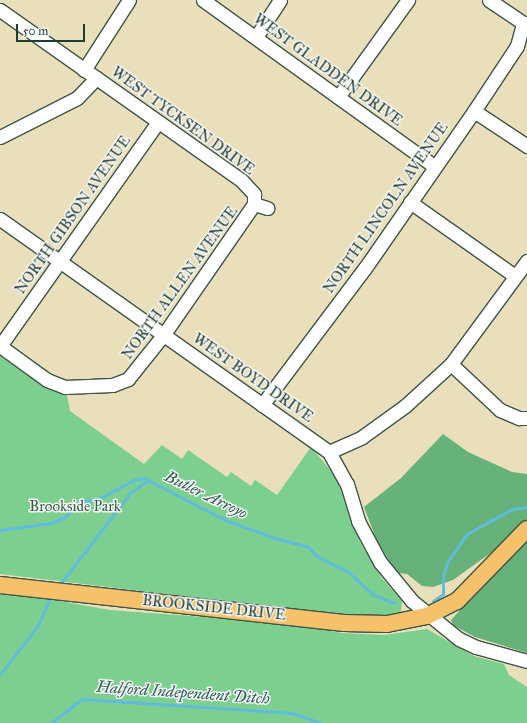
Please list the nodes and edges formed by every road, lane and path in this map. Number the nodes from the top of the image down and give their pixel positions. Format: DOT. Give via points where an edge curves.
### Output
graph roads {
  1 [pos="129,0"];
  2 [pos="203,0"];
  3 [pos="280,0"];
  4 [pos="408,0"];
  5 [pos="490,0"];
  6 [pos="0,10"];
  7 [pos="525,23"];
  8 [pos="256,37"];
  9 [pos="84,70"];
  10 [pos="96,78"];
  11 [pos="338,97"];
  12 [pos="474,110"];
  13 [pos="158,122"];
  14 [pos="0,137"];
  15 [pos="527,146"];
  16 [pos="434,166"];
  17 [pos="410,202"];
  18 [pos="261,206"];
  19 [pos="0,219"];
  20 [pos="527,261"];
  21 [pos="61,262"];
  22 [pos="515,276"];
  23 [pos="164,334"];
  24 [pos="0,346"];
  25 [pos="451,364"];
  26 [pos="262,405"];
  27 [pos="527,418"];
  28 [pos="329,452"];
  29 [pos="527,529"];
  30 [pos="0,585"];
  31 [pos="427,616"];
  32 [pos="527,661"];
  1 -- 9 [label="street"];
  2 -- 8 [label="street, WEST GLADDEN DRIVE"];
  3 -- 8 [label="street"];
  4 -- 11 [label="street"];
  5 -- 7 [label="street"];
  6 -- 9 [label="street, WEST TYCKSEN DRIVE"];
  7 -- 12 [label="street, NORTH LINCOLN AVENUE" via="517,46"];
  8 -- 11 [label="street, WEST GLADDEN DRIVE"];
  9 -- 10 [label="street, WEST TYCKSEN DRIVE"];
  10 -- 13 [label="street, WEST TYCKSEN DRIVE"];
  10 -- 14 [label="street" via="77,98"];
  11 -- 16 [label="street, WEST GLADDEN DRIVE"];
  12 -- 15 [label="street"];
  12 -- 16 [label="street, NORTH LINCOLN AVENUE"];
  13 -- 18 [label="street, WEST TYCKSEN DRIVE" via="250,187"];
  13 -- 21 [label="street, NORTH GIBSON AVENUE"];
  16 -- 17 [label="street, NORTH LINCOLN AVENUE"];
  17 -- 22 [label="street"];
  17 -- 26 [label="street, NORTH LINCOLN AVENUE" via="365,268"];
  18 -- 23 [label="street, NORTH ALLEN AVENUE"];
  19 -- 21 [label="street, WEST BOYD DRIVE"];
  20 -- 22 [label="street"];
  21 -- 23 [label="street, WEST BOYD DRIVE"];
  21 -- 24 [label="street, NORTH GIBSON AVENUE"];
  22 -- 25 [label="street"];
  23 -- 24 [label="street, NORTH ALLEN AVENUE" via="128,379 112,385 65,387 47,380"];
  23 -- 26 [label="street, WEST BOYD DRIVE"];
  25 -- 27 [label="street" via="500,410 519,418"];
  25 -- 28 [label="street" via="405,406 362,436"];
  26 -- 28 [label="street, WEST BOYD DRIVE"];
  28 -- 31 [label="street, WEST BOYD DRIVE" via="347,484 358,521 380,562"];
  29 -- 31 [label="main road, BROOKSIDE DRIVE" via="468,592 442,610"];
  30 -- 31 [label="main road, BROOKSIDE DRIVE" via="366,625"];
  31 -- 32 [label="street, WEST BOYD DRIVE" via="449,633 476,647"];
}
